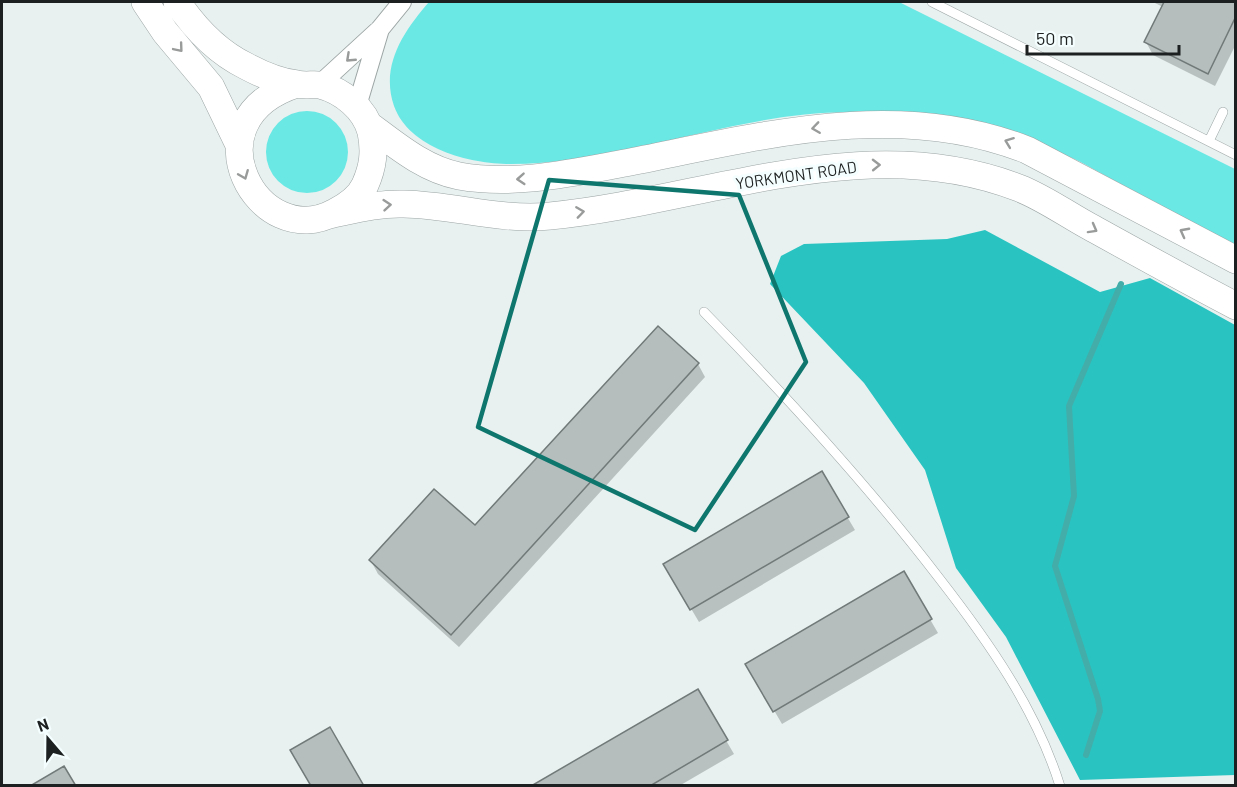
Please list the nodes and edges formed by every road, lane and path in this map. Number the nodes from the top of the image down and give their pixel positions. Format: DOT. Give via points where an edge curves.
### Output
graph roads {
  1 [pos="145,2"];
  2 [pos="177,2"];
  3 [pos="402,2"];
  4 [pos="932,2"];
  5 [pos="380,29"];
  6 [pos="308,85"];
  7 [pos="1223,112"];
  8 [pos="363,115"];
  9 [pos="1209,141"];
  10 [pos="239,145"];
  11 [pos="1236,155"];
  12 [pos="329,215"];
  13 [pos="1236,260"];
  14 [pos="1236,306"];
  15 [pos="704,312"];
  16 [pos="1060,786"];
  1 -- 10 [label="street, YORKMONT ROAD, one-way" via="211,87"];
  2 -- 6 [label="street" via="228,57 266,75"];
  3 -- 5 [label="street"];
  4 -- 9 [label="lane"];
  5 -- 6 [label="street, one-way"];
  5 -- 8 [label="street"];
  6 -- 8 [label="street" via="340,92"];
  6 -- 10 [label="street, YORKMONT ROAD" via="276,91 258,104 244,123"];
  7 -- 9 [label="lane"];
  8 -- 12 [label="street, YORKMONT ROAD" via="374,146 372,168 363,188 348,205"];
  13 -- 8 [label="street, one-way" via="1027,150 995,137 941,126 830,126 573,173 503,180 457,176 423,163"];
  9 -- 11 [label="lane"];
  10 -- 12 [label="street, YORKMONT ROAD, one-way" via="240,168 249,188 264,205 284,216 307,219"];
  12 -- 14 [label="street, YORKMONT ROAD, one-way" via="402,204 496,216 549,216 830,168 882,165 933,169 1019,188"];
  15 -- 16 [label="lane" via="893,517 992,646 1033,723"];
}
